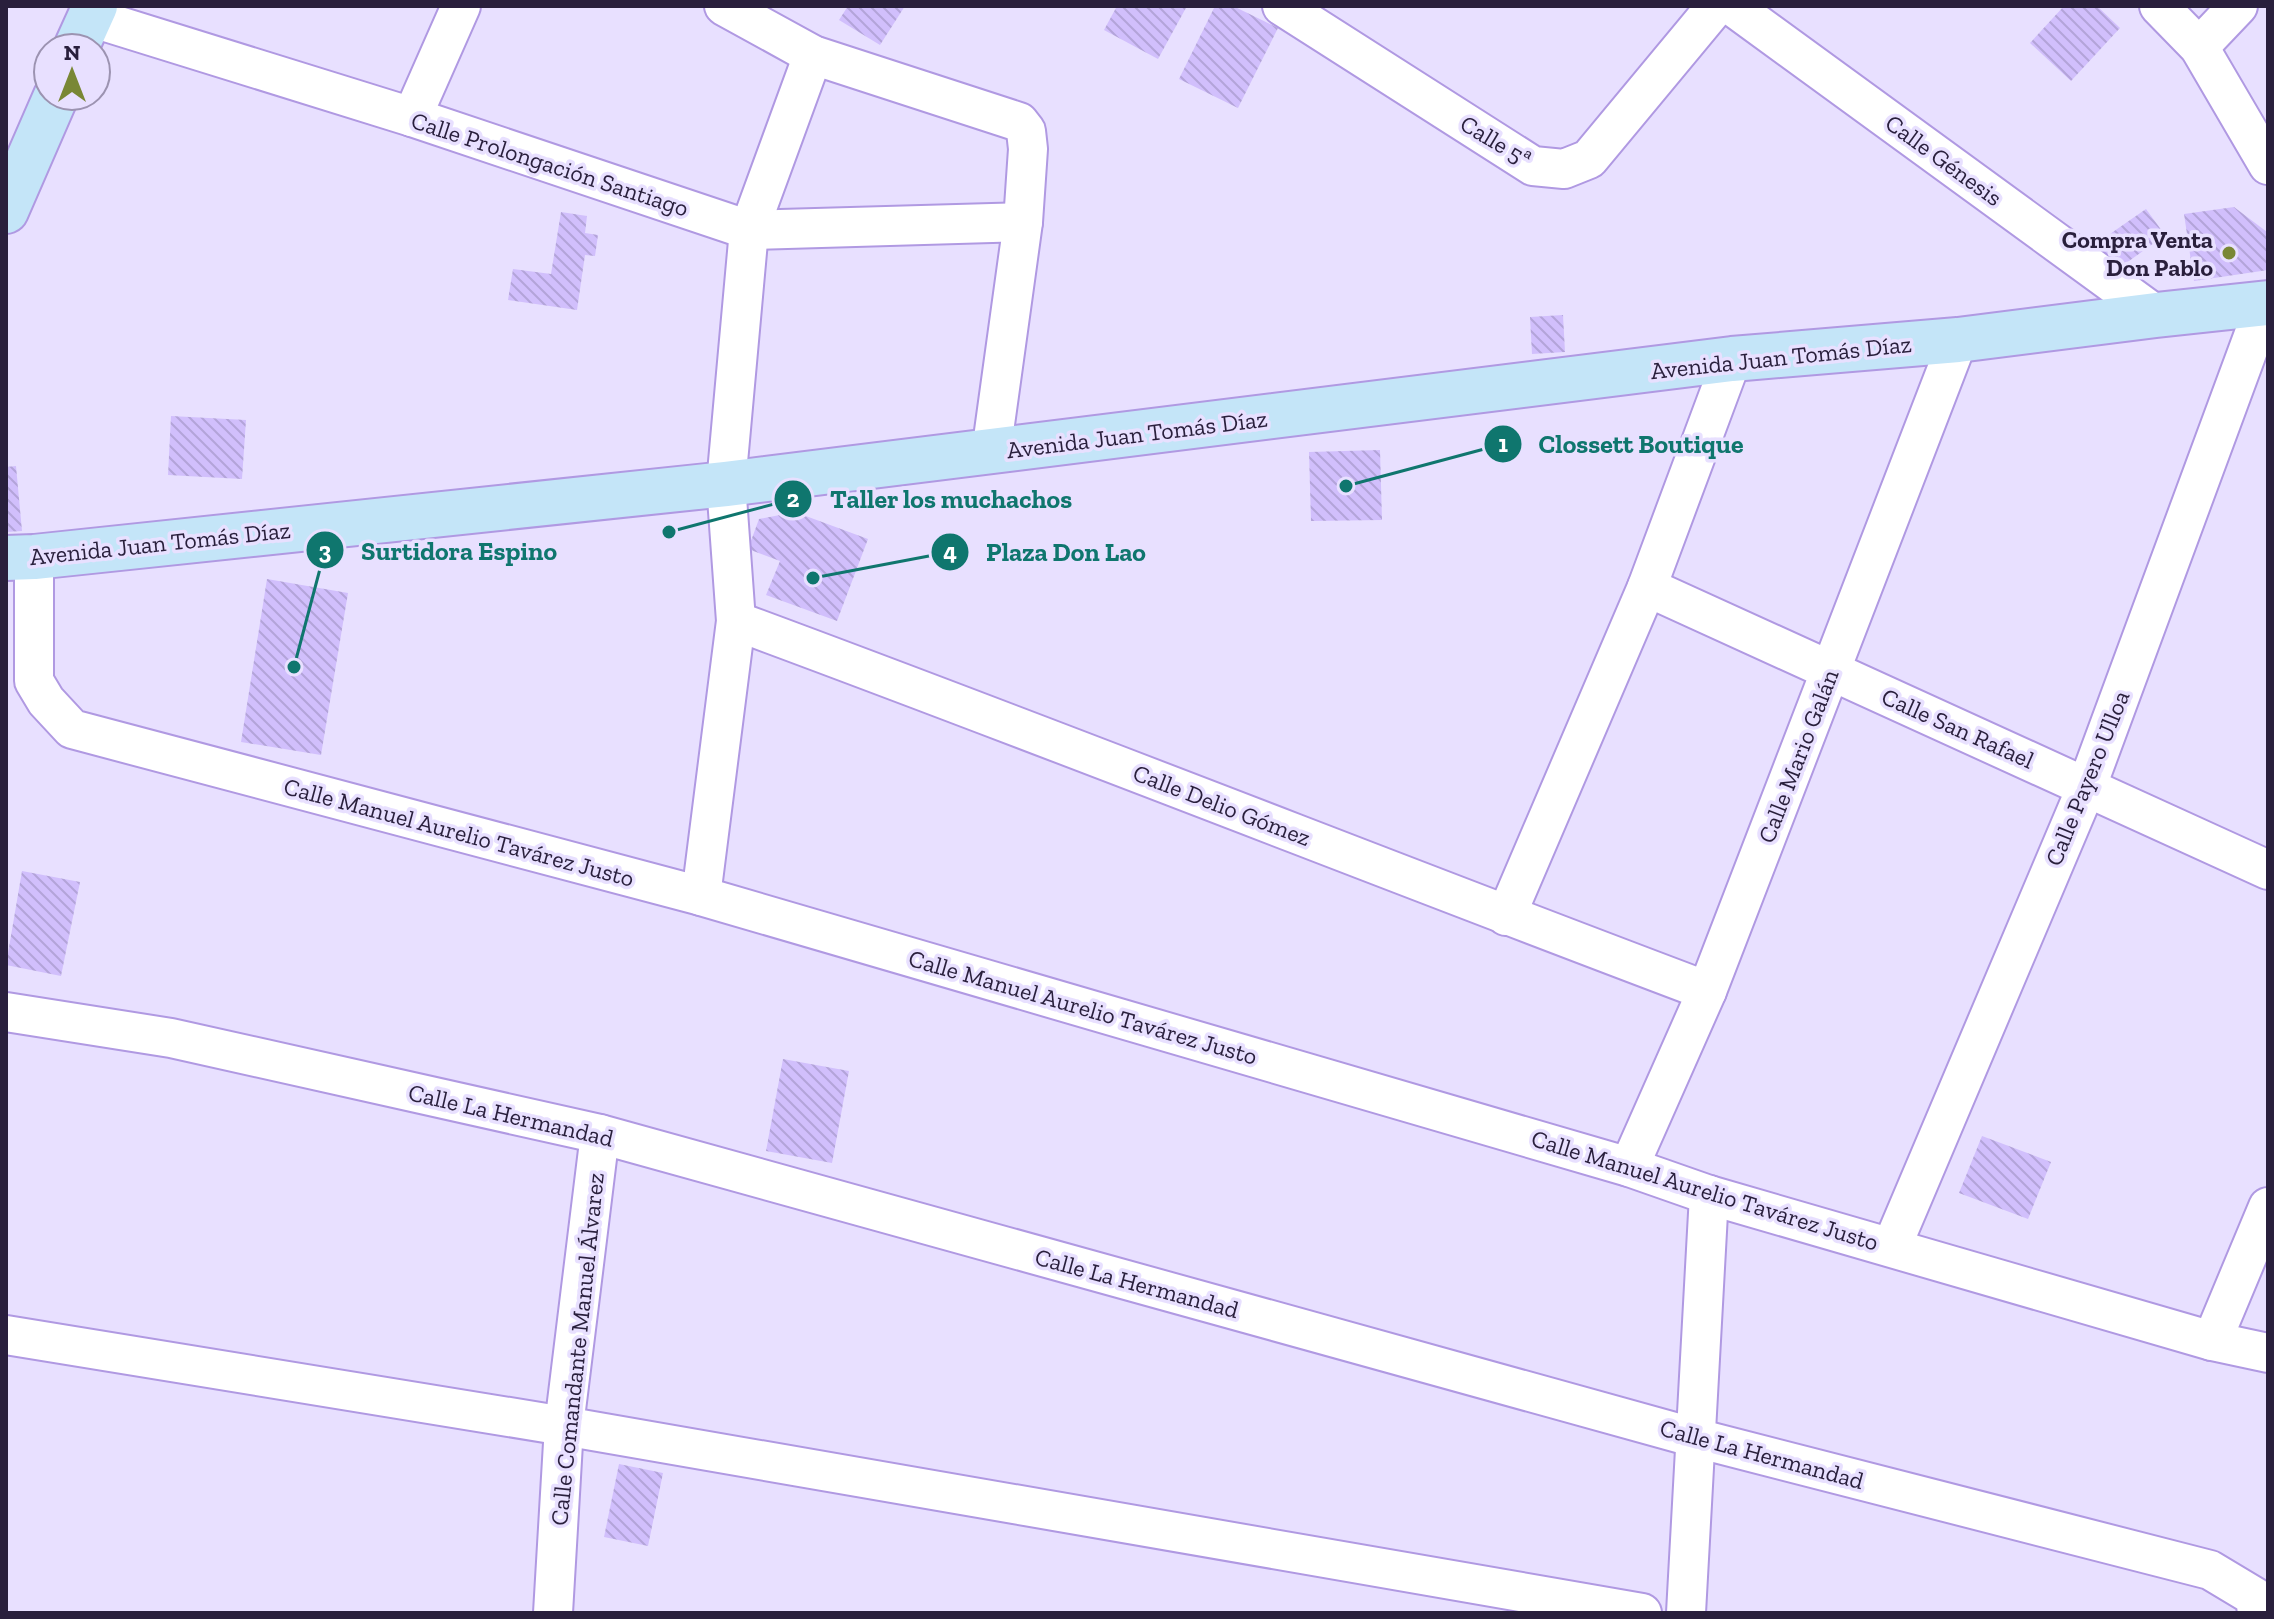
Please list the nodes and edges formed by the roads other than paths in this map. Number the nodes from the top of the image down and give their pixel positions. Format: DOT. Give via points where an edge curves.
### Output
graph roads {
  1 [pos="461,6"];
  2 [pos="724,6"];
  3 [pos="1282,6"];
  4 [pos="1716,6"];
  5 [pos="1732,6"];
  6 [pos="2159,6"];
  7 [pos="2238,6"];
  8 [pos="87,24"];
  9 [pos="2199,47"];
  10 [pos="813,55"];
  11 [pos="49,112"];
  12 [pos="412,117"];
  13 [pos="2268,165"];
  14 [pos="6,211"];
  15 [pos="1023,222"];
  16 [pos="749,230"];
  17 [pos="2266,304"];
  18 [pos="2156,315"];
  19 [pos="1958,340"];
  20 [pos="1732,359"];
  21 [pos="991,453"];
  22 [pos="726,484"];
  23 [pos="20,557"];
  24 [pos="1647,587"];
  25 [pos="736,621"];
  26 [pos="1831,671"];
  27 [pos="2087,786"];
  28 [pos="2268,870"];
  29 [pos="701,896"];
  30 [pos="1506,916"];
  31 [pos="1707,991"];
  32 [pos="6,1012"];
  33 [pos="600,1134"];
  34 [pos="1629,1167"];
  35 [pos="1709,1195"];
  36 [pos="2268,1208"];
  37 [pos="1892,1246"];
  38 [pos="6,1335"];
  39 [pos="2212,1341"];
  40 [pos="2268,1353"];
  41 [pos="564,1426"];
  42 [pos="1696,1438"];
  43 [pos="2256,1605"];
  44 [pos="553,1613"];
  45 [pos="1642,1613"];
  46 [pos="1686,1613"];
  1 -- 12 [label="street"];
  2 -- 10 [label="street"];
  3 -- 4 [label="street, Calle 5ª" via="1533,166 1564,169 1589,159"];
  5 -- 18 [label="street, Calle Génesis"];
  6 -- 9 [label="street"];
  7 -- 9 [label="street"];
  8 -- 12 [label="street, Calle Prolongación Santiago"];
  9 -- 13 [label="street"];
  10 -- 15 [label="street" via="1019,122 1028,149"];
  10 -- 16 [label="street"];
  11 -- 14 [label="street"];
  12 -- 16 [label="street, Calle Prolongación Santiago"];
  15 -- 16 [label="street, Calle Prolongación Santiago"];
  15 -- 21 [label="street"];
  16 -- 22 [label="street"];
  17 -- 18 [label="street, Avenida Juan Tomás Díaz"];
  17 -- 27 [label="street, Calle Payero Ulloa"];
  18 -- 19 [label="street, Avenida Juan Tomás Díaz"];
  19 -- 20 [label="street, Avenida Juan Tomás Díaz"];
  19 -- 26 [label="street, Calle Mario Galán"];
  20 -- 21 [label="street, Avenida Juan Tomás Díaz"];
  20 -- 24 [label="street"];
  21 -- 22 [label="street, Avenida Juan Tomás Díaz"];
  22 -- 23 [label="street, Avenida Juan Tomás Díaz"];
  22 -- 25 [label="street"];
  23 -- 29 [label="street, Calle Manuel Aurelio Tavárez Justo" via="34,681 72,729"];
  24 -- 26 [label="street, Calle San Rafael"];
  24 -- 30 [label="street"];
  25 -- 29 [label="street"];
  25 -- 30 [label="street, Calle Delio Gómez" via="1001,718"];
  26 -- 27 [label="street, Calle San Rafael"];
  26 -- 31 [label="street, Calle Mario Galán"];
  27 -- 28 [label="street, Calle San Rafael"];
  27 -- 37 [label="street, Calle Payero Ulloa"];
  29 -- 34 [label="street, Calle Manuel Aurelio Tavárez Justo"];
  30 -- 31 [label="street, Calle Delio Gómez"];
  31 -- 34 [label="street, Calle Mario Galán"];
  32 -- 33 [label="street, Calle La Hermandad" via="171,1038"];
  33 -- 41 [label="street, Calle Comandante Manuel Álvarez"];
  33 -- 42 [label="street, Calle La Hermandad"];
  34 -- 35 [label="street, Calle Manuel Aurelio Tavárez Justo"];
  35 -- 37 [label="street, Calle Manuel Aurelio Tavárez Justo"];
  35 -- 42 [label="street"];
  36 -- 39 [label="street"];
  37 -- 39 [label="street, Calle Manuel Aurelio Tavárez Justo"];
  38 -- 41 [label="street"];
  39 -- 40 [label="street, Calle Manuel Aurelio Tavárez Justo"];
  41 -- 44 [label="street, Calle Comandante Manuel Álvarez"];
  41 -- 45 [label="street"];
  42 -- 43 [label="street, Calle La Hermandad" via="2210,1570"];
  42 -- 46 [label="street"];
}
